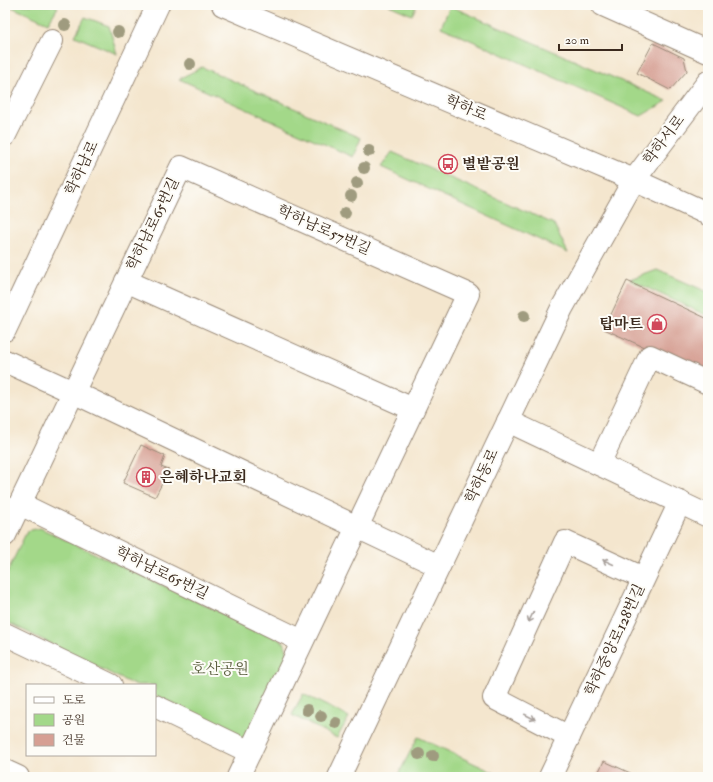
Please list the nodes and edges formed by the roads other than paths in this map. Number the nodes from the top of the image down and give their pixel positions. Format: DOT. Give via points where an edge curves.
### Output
graph roads {
  1 [pos="158,5"];
  2 [pos="223,5"];
  3 [pos="603,5"];
  4 [pos="637,11"];
  5 [pos="52,41"];
  6 [pos="708,52"];
  7 [pos="708,82"];
  8 [pos="12,103"];
  9 [pos="5,135"];
  10 [pos="181,167"];
  11 [pos="634,180"];
  12 [pos="708,214"];
  13 [pos="126,281"];
  14 [pos="13,291"];
  15 [pos="5,330"];
  16 [pos="5,361"];
  17 [pos="708,383"];
  18 [pos="74,392"];
  19 [pos="413,409"];
  20 [pos="508,421"];
  21 [pos="599,464"];
  22 [pos="680,502"];
  23 [pos="20,504"];
  24 [pos="705,508"];
  25 [pos="357,527"];
  26 [pos="5,535"];
  27 [pos="439,566"];
  28 [pos="644,578"];
  29 [pos="5,634"];
  30 [pos="302,641"];
  31 [pos="109,684"];
  32 [pos="156,706"];
  33 [pos="569,737"];
  34 [pos="250,752"];
  35 [pos="5,771"];
  36 [pos="18,777"];
  37 [pos="238,777"];
  38 [pos="339,777"];
  39 [pos="550,777"];
  1 -- 14 [label="street, 학하남로"];
  2 -- 11 [label="street, 학하로"];
  3 -- 4 [label="street"];
  4 -- 6 [label="street"];
  5 -- 8 [label="street"];
  7 -- 11 [label="street, 학하서로"];
  8 -- 9 [label="street"];
  10 -- 13 [label="street, 학하남로65번길"];
  10 -- 19 [label="street, 학하남로57번길" via="468,294"];
  11 -- 12 [label="street, 학하로"];
  11 -- 20 [label="street, 학하동로" via="562,308"];
  13 -- 18 [label="street, 학하남로65번길"];
  13 -- 19 [label="street, 학하남로65번길"];
  14 -- 15 [label="street, 학하남로"];
  16 -- 18 [label="street"];
  17 -- 21 [label="street" via="650,356"];
  18 -- 23 [label="street, 학하남로65번길"];
  18 -- 25 [label="street"];
  19 -- 25 [label="street"];
  20 -- 21 [label="street"];
  20 -- 27 [label="street, 학하동로"];
  21 -- 22 [label="street"];
  22 -- 24 [label="street"];
  22 -- 28 [label="street, 학하중앙로128번길"];
  23 -- 26 [label="street"];
  23 -- 30 [label="street, 학하남로65번길"];
  25 -- 27 [label="street"];
  25 -- 30 [label="street"];
  27 -- 38 [label="street, 학하동로"];
  28 -- 33 [label="street, 학하중앙로128번길"];
  28 -- 33 [label="street, one-way" via="565,542 494,698"];
  29 -- 31 [label="street"];
  30 -- 34 [label="street"];
  32 -- 34 [label="street"];
  33 -- 39 [label="street, 학하중앙로128번길"];
  34 -- 37 [label="street"];
  35 -- 36 [label="street"];
}
